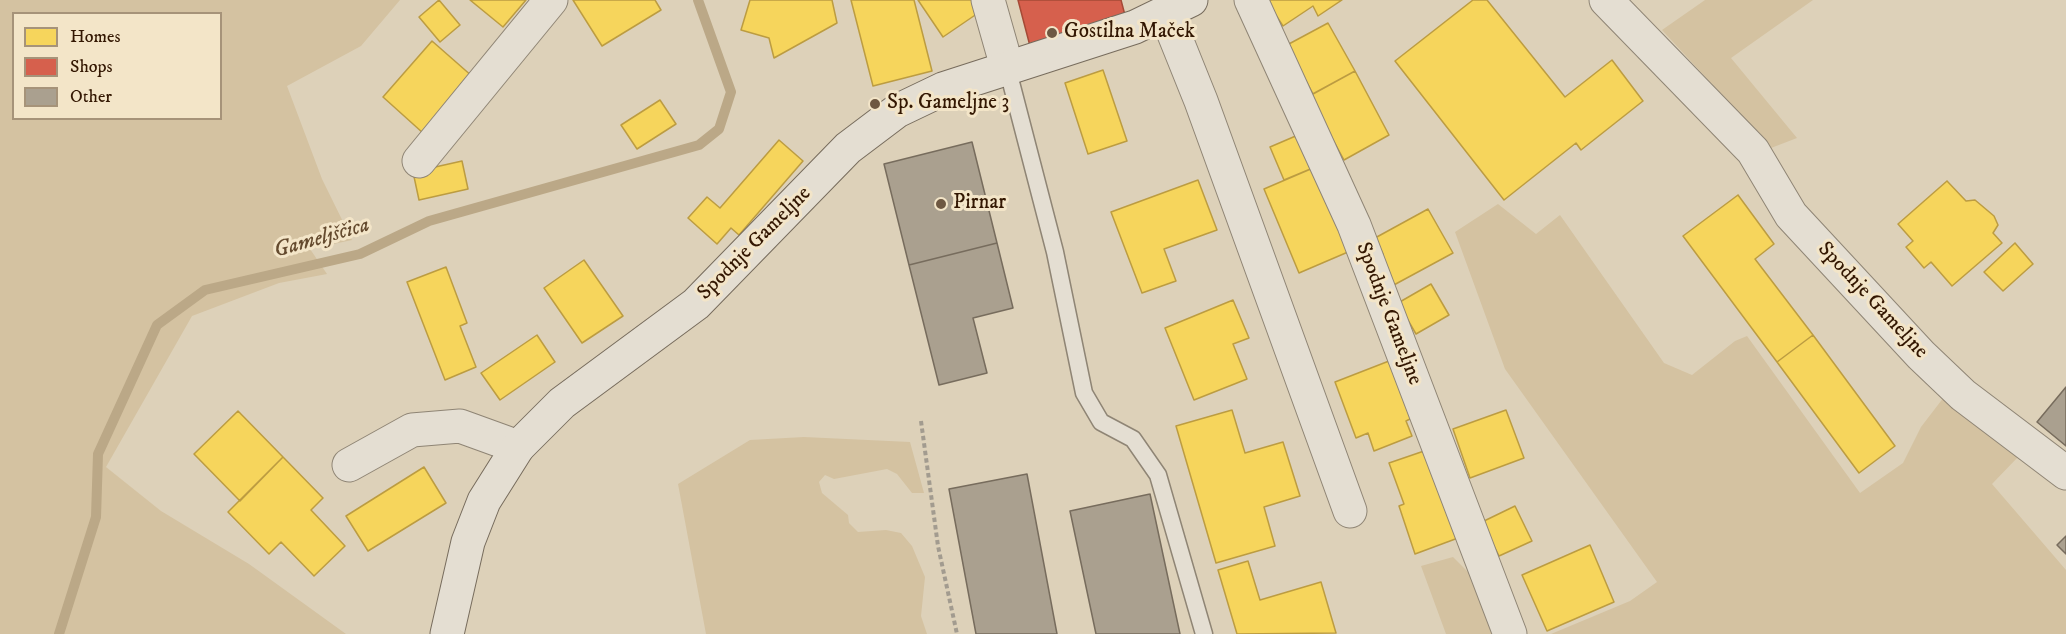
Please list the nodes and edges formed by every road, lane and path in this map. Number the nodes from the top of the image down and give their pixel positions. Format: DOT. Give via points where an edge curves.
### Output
graph roads {
  1 [pos="551,0"];
  2 [pos="988,0"];
  3 [pos="1251,0"];
  4 [pos="1606,0"];
  5 [pos="1179,7"];
  6 [pos="1007,68"];
  7 [pos="419,161"];
  8 [pos="921,422"];
  9 [pos="518,447"];
  10 [pos="349,465"];
  11 [pos="2066,472"];
  12 [pos="1350,511"];
  13 [pos="447,634"];
  14 [pos="957,634"];
  15 [pos="1204,634"];
  16 [pos="1510,634"];
  1 -- 7 [label="street"];
  2 -- 6 [label="street"];
  3 -- 16 [label="street, Spodnje Gameljne" via="1354,225"];
  4 -- 11 [label="street, Spodnje Gameljne" via="1753,151 1791,215 1921,355 1963,395"];
  5 -- 6 [label="street, Spodnje Gameljne" via="1086,45"];
  5 -- 12 [label="street, Spodnje Gameljne" via="1201,101"];
  6 -- 9 [label="street, Spodnje Gameljne" via="943,89 897,111 848,148 696,304 562,404"];
  6 -- 15 [label="lane" via="1055,252 1084,393 1101,422 1133,439 1158,475"];
  8 -- 14 [label="path" via="938,546"];
  9 -- 10 [label="street" via="460,426 412,430"];
  9 -- 13 [label="street, Spodnje Gameljne" via="484,501 468,542"];
}
